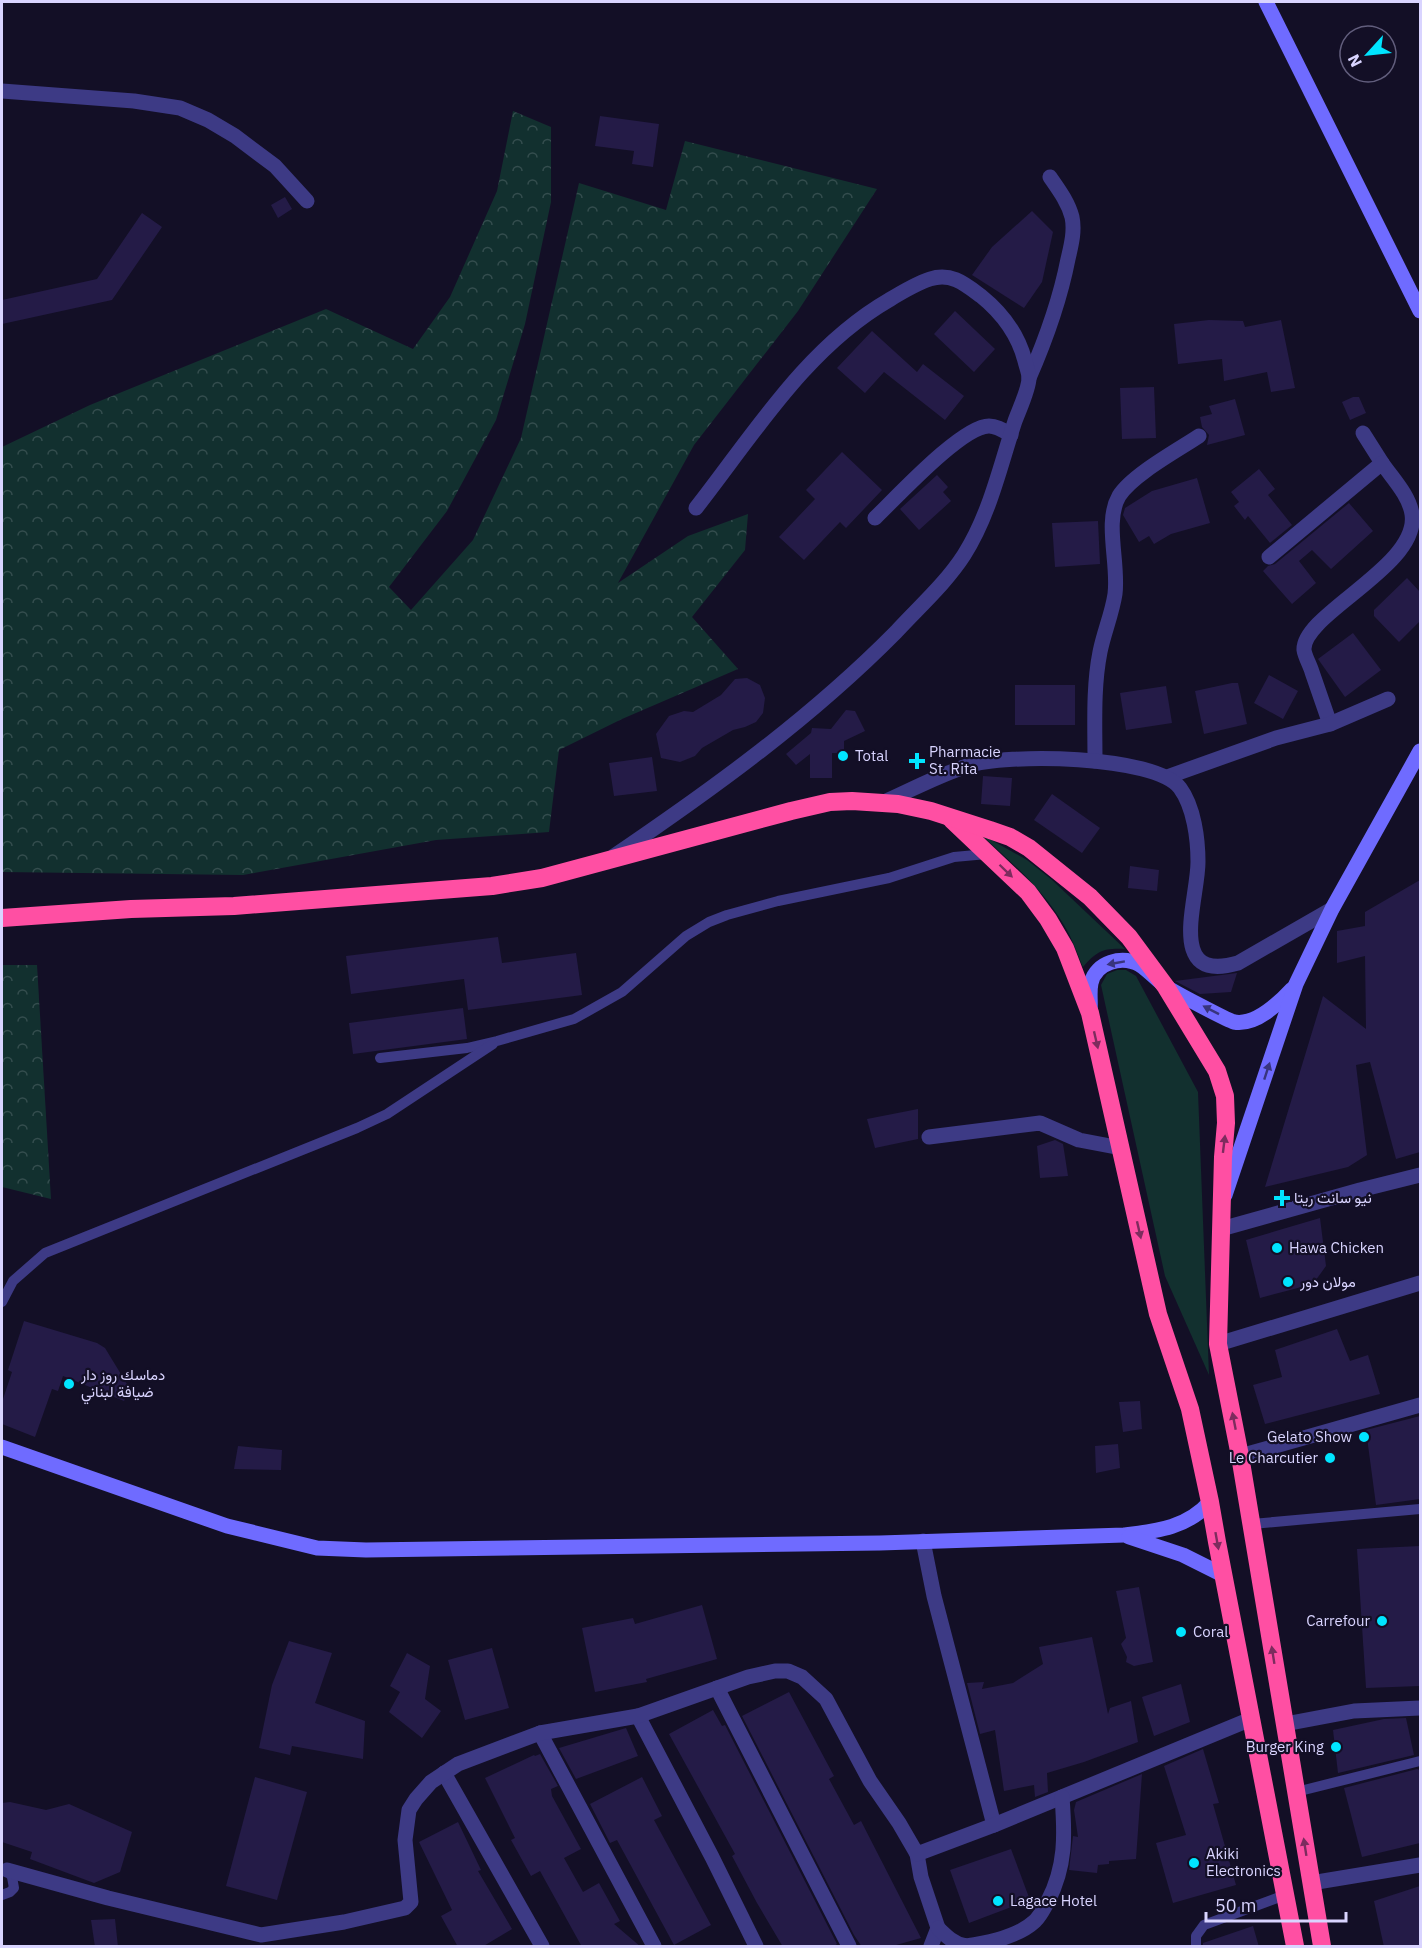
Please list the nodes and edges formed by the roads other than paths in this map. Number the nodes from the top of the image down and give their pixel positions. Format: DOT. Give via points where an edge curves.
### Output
graph roads {
  1 [pos="1266,2"];
  2 [pos="2,91"];
  3 [pos="1050,177"];
  4 [pos="307,201"];
  5 [pos="1420,310"];
  6 [pos="1029,378"];
  7 [pos="1363,433"];
  8 [pos="1011,435"];
  9 [pos="1199,436"];
  10 [pos="1382,463"];
  11 [pos="696,508"];
  12 [pos="875,518"];
  13 [pos="1269,557"];
  14 [pos="1388,699"];
  15 [pos="1330,724"];
  16 [pos="1420,751"];
  17 [pos="1095,761"];
  18 [pos="1167,777"];
  19 [pos="884,802"];
  20 [pos="948,816"];
  21 [pos="988,854"];
  22 [pos="608,859"];
  23 [pos="1332,909"];
  24 [pos="2,918"];
  25 [pos="1296,984"];
  26 [pos="1166,987"];
  27 [pos="1090,1013"];
  28 [pos="497,1041"];
  29 [pos="380,1058"];
  30 [pos="929,1137"];
  31 [pos="1120,1148"];
  32 [pos="1420,1175"];
  33 [pos="1221,1206"];
  34 [pos="1221,1229"];
  35 [pos="1420,1283"];
  36 [pos="2,1302"];
  37 [pos="1218,1344"];
  38 [pos="1420,1405"];
  39 [pos="2,1447"];
  40 [pos="1240,1456"];
  41 [pos="1210,1502"];
  42 [pos="1420,1509"];
  43 [pos="1252,1524"];
  44 [pos="1124,1535"];
  45 [pos="923,1541"];
  46 [pos="1223,1575"];
  47 [pos="717,1688"];
  48 [pos="1420,1708"];
  49 [pos="638,1716"];
  50 [pos="1251,1719"];
  51 [pos="1285,1724"];
  52 [pos="540,1733"];
  53 [pos="1420,1761"];
  54 [pos="444,1773"];
  55 [pos="1296,1792"];
  56 [pos="1062,1797"];
  57 [pos="994,1825"];
  58 [pos="916,1854"];
  59 [pos="1420,1865"];
  60 [pos="4,1868"];
  61 [pos="1311,1883"];
  62 [pos="2,1895"];
  63 [pos="1285,1895"];
  64 [pos="938,1928"];
  65 [pos="543,1947"];
  66 [pos="654,1947"];
  67 [pos="756,1947"];
  68 [pos="849,1947"];
  69 [pos="932,1947"];
  70 [pos="1196,1947"];
  71 [pos="1295,1947"];
  72 [pos="1322,1947"];
  1 -- 5 [label="main road"];
  2 -- 4 [label="street" via="180,108 235,136 275,166"];
  3 -- 6 [label="street" via="1073,219 1072,239 1061,293"];
  6 -- 8 [label="street"];
  6 -- 11 [label="street" via="1023,352 998,310 960,281 942,276 932,278 879,305 838,335 804,370"];
  7 -- 10 [label="street"];
  8 -- 12 [label="street" via="992,426 972,431"];
  8 -- 22 [label="street" via="973,538 956,567 929,598 863,664 774,742"];
  9 -- 17 [label="street" via="1137,477 1120,493 1113,508 1115,593 1097,673"];
  10 -- 13 [label="street"];
  10 -- 15 [label="street" via="1405,496 1413,524 1383,571 1307,637 1304,650"];
  14 -- 15 [label="street"];
  15 -- 18 [label="street" via="1276,738"];
  16 -- 23 [label="main road"];
  17 -- 18 [label="street" via="1145,769"];
  17 -- 19 [label="street" via="1027,760 968,765"];
  18 -- 23 [label="street" via="1180,788 1196,836 1198,863 1190,944 1198,959 1222,967 1238,963"];
  19 -- 20 [label="highway"];
  19 -- 22 [label="highway" via="830,802"];
  20 -- 21 [label="highway"];
  20 -- 26 [label="highway" via="1010,837 1059,871 1130,937"];
  21 -- 27 [label="highway, one-way" via="1028,892 1048,919 1065,948"];
  21 -- 28 [label="lane" via="954,857 889,878 778,901 709,922 686,936 633,985 606,1003 574,1019"];
  22 -- 24 [label="highway" via="542,878 492,886 234,906"];
  23 -- 25 [label="main road"];
  25 -- 26 [label="main road, one-way" via="1268,1012 1234,1022"];
  33 -- 25 [label="main road, one-way"];
  26 -- 27 [label="main road, one-way" via="1138,964 1112,961 1102,966 1092,982"];
  33 -- 26 [label="highway, one-way" via="1225,1096 1217,1071"];
  27 -- 31 [label="highway, one-way"];
  28 -- 29 [label="lane"];
  28 -- 36 [label="lane" via="377,1119 45,1252 13,1281"];
  30 -- 31 [label="street" via="1041,1123 1079,1140"];
  31 -- 41 [label="highway, one-way" via="1158,1314 1190,1409"];
  32 -- 34 [label="street"];
  33 -- 34 [label="highway"];
  34 -- 37 [label="highway"];
  35 -- 37 [label="street"];
  40 -- 37 [label="highway, one-way"];
  38 -- 40 [label="street"];
  39 -- 45 [label="main road" via="227,1526 317,1548 444,1550"];
  40 -- 43 [label="highway"];
  41 -- 44 [label="main road" via="1178,1526"];
  41 -- 46 [label="highway, one-way"];
  42 -- 43 [label="lane"];
  51 -- 43 [label="highway, one-way"];
  44 -- 45 [label="main road"];
  44 -- 46 [label="main road" via="1183,1555"];
  45 -- 57 [label="street"];
  46 -- 50 [label="highway"];
  47 -- 49 [label="street"];
  47 -- 58 [label="street" via="775,1671 788,1671 812,1685 826,1699 870,1781"];
  47 -- 68 [label="street"];
  48 -- 51 [label="street" via="1354,1711"];
  49 -- 52 [label="street"];
  49 -- 67 [label="street"];
  50 -- 56 [label="street"];
  50 -- 63 [label="highway"];
  51 -- 55 [label="highway"];
  52 -- 54 [label="street"];
  52 -- 66 [label="street"];
  53 -- 55 [label="lane"];
  54 -- 60 [label="street" via="431,1782 409,1810 405,1840 411,1902 405,1908 344,1922 261,1935"];
  54 -- 65 [label="street"];
  61 -- 55 [label="highway, one-way"];
  56 -- 57 [label="street"];
  56 -- 64 [label="street" via="1062,1862 1053,1890 1037,1919 1007,1936 966,1946 950,1940"];
  57 -- 58 [label="street"];
  58 -- 64 [label="street"];
  59 -- 61 [label="street"];
  60 -- 62 [label="lane" via="12,1877 14,1888"];
  61 -- 72 [label="highway"];
  63 -- 70 [label="lane" via="1204,1925 1196,1936"];
  63 -- 71 [label="highway"];
  64 -- 69 [label="street"];
}
